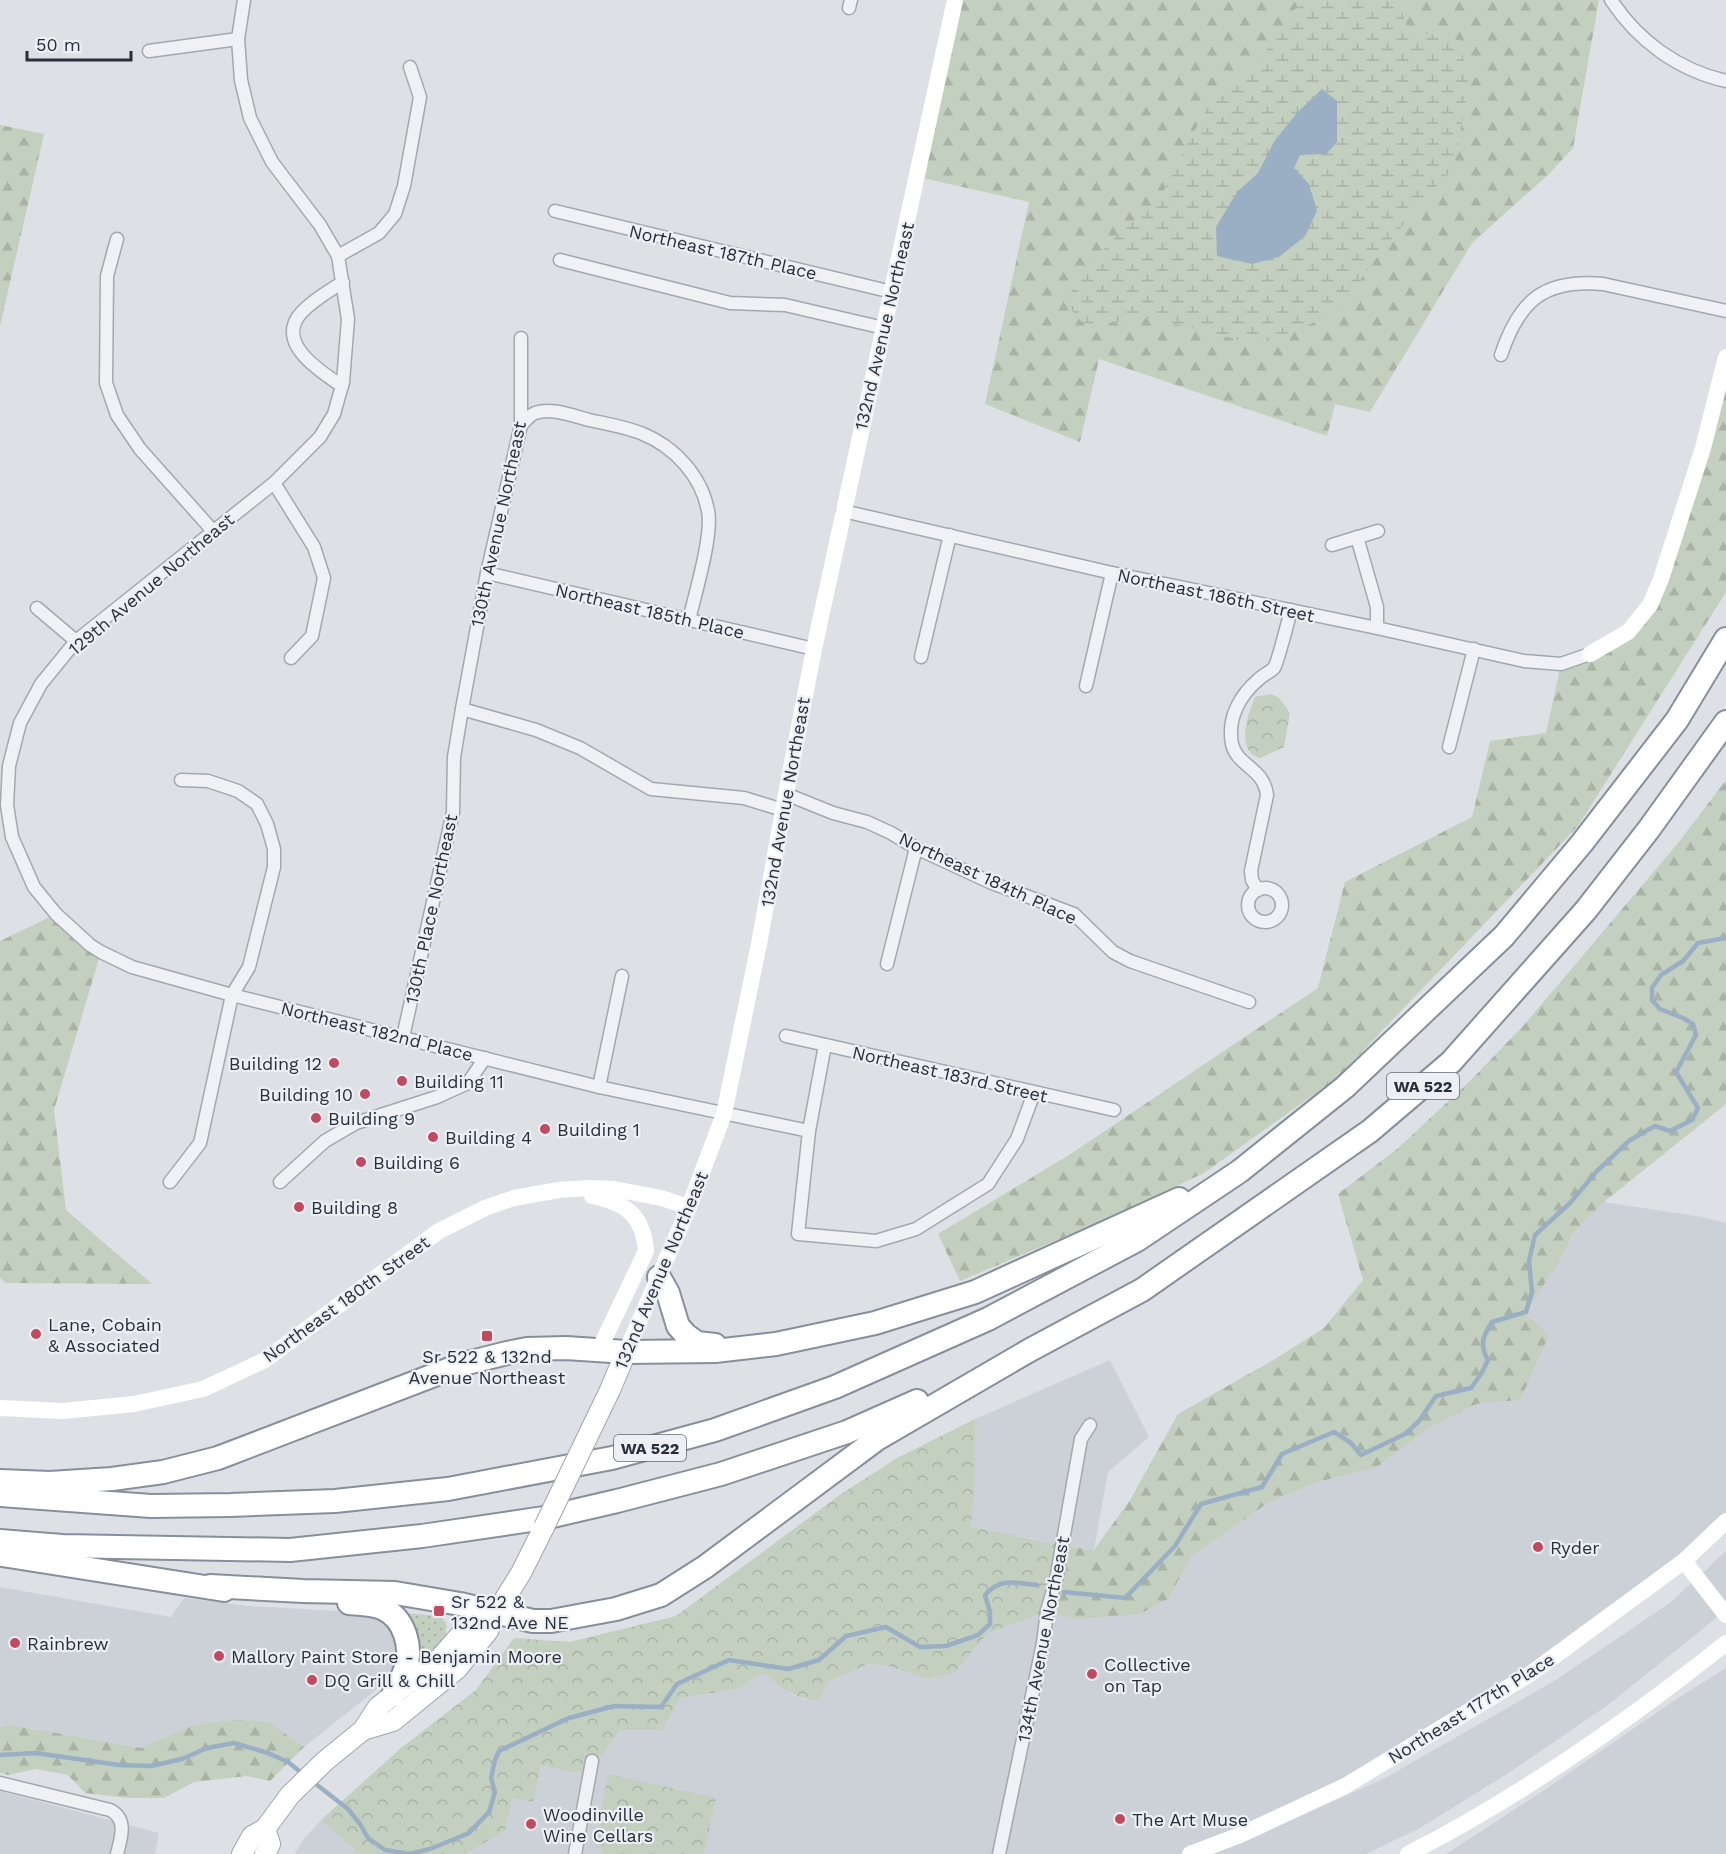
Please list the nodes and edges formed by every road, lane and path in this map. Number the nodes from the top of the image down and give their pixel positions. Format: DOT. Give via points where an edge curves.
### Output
graph roads {
  1 [pos="244,0"];
  2 [pos="955,0"];
  3 [pos="1611,0"];
  4 [pos="238,39"];
  5 [pos="149,51"];
  6 [pos="410,67"];
  7 [pos="1726,81"];
  8 [pos="555,211"];
  9 [pos="117,239"];
  10 [pos="338,256"];
  11 [pos="560,260"];
  12 [pos="343,282"];
  13 [pos="892,292"];
  14 [pos="1726,311"];
  15 [pos="884,328"];
  16 [pos="521,338"];
  17 [pos="1501,355"];
  18 [pos="1726,357"];
  19 [pos="342,386"];
  20 [pos="521,425"];
  21 [pos="274,483"];
  22 [pos="843,511"];
  23 [pos="213,531"];
  24 [pos="1378,531"];
  25 [pos="950,535"];
  26 [pos="1357,537"];
  27 [pos="1332,545"];
  28 [pos="487,573"];
  29 [pos="1112,573"];
  30 [pos="37,608"];
  31 [pos="1291,610"];
  32 [pos="689,620"];
  33 [pos="1377,628"];
  34 [pos="1726,639"];
  35 [pos="76,641"];
  36 [pos="814,649"];
  37 [pos="1474,649"];
  38 [pos="1590,654"];
  39 [pos="921,657"];
  40 [pos="291,658"];
  41 [pos="1086,686"];
  42 [pos="462,709"];
  43 [pos="1726,722"];
  44 [pos="1449,747"];
  45 [pos="182,780"];
  46 [pos="784,802"];
  47 [pos="916,848"];
  48 [pos="1257,890"];
  49 [pos="74,932"];
  50 [pos="887,964"];
  51 [pos="622,976"];
  52 [pos="232,995"];
  53 [pos="1249,1002"];
  54 [pos="786,1036"];
  55 [pos="403,1037"];
  56 [pos="825,1045"];
  57 [pos="485,1058"];
  58 [pos="599,1088"];
  59 [pos="1034,1093"];
  60 [pos="1114,1110"];
  61 [pos="724,1114"];
  62 [pos="809,1131"];
  63 [pos="1240,1171"];
  64 [pos="170,1182"];
  65 [pos="280,1182"];
  66 [pos="559,1190"];
  67 [pos="689,1207"];
  68 [pos="659,1277"];
  69 [pos="737,1348"];
  70 [pos="599,1350"];
  71 [pos="1030,1350"];
  72 [pos="626,1353"];
  73 [pos="0,1408"];
  74 [pos="1090,1425"];
  75 [pos="0,1481"];
  76 [pos="0,1495"];
  77 [pos="1726,1521"];
  78 [pos="0,1541"];
  79 [pos="0,1555"];
  80 [pos="1684,1561"];
  81 [pos="210,1586"];
  82 [pos="495,1613"];
  83 [pos="1726,1615"];
  84 [pos="1726,1643"];
  85 [pos="393,1695"];
  86 [pos="363,1730"];
  87 [pos="592,1761"];
  88 [pos="0,1783"];
  89 [pos="265,1829"];
  90 [pos="117,1854"];
  91 [pos="242,1854"];
  92 [pos="265,1854"];
  93 [pos="575,1854"];
  94 [pos="999,1854"];
  95 [pos="1190,1854"];
  96 [pos="1408,1854"];
  1 -- 4 [label="street, 129th Avenue Northeast"];
  2 -- 13 [label="street, 132nd Avenue Northeast"];
  3 -- 7 [label="street" via="1644,39 1670,59"];
  4 -- 5 [label="street"];
  4 -- 10 [label="street, 129th Avenue Northeast" via="241,80 250,118 272,162 320,225"];
  6 -- 10 [label="street" via="420,97 404,186 395,213 379,233"];
  8 -- 13 [label="street, Northeast 187th Place"];
  9 -- 23 [label="street" via="107,276 106,383 117,415 140,449"];
  10 -- 12 [label="street, 129th Avenue Northeast"];
  11 -- 15 [label="street" via="730,303 785,305"];
  12 -- 19 [label="street, 129th Avenue Northeast" via="348,319"];
  12 -- 19 [label="street" via="301,312 294,330 302,354"];
  13 -- 15 [label="street, 132nd Avenue Northeast"];
  14 -- 17 [label="street" via="1602,284 1564,284 1530,302 1518,316"];
  15 -- 22 [label="street, 132nd Avenue Northeast"];
  16 -- 20 [label="street, 130th Avenue Northeast"];
  18 -- 38 [label="street" via="1703,448 1650,605 1628,632"];
  19 -- 21 [label="street, 129th Avenue Northeast" via="334,414 320,437"];
  20 -- 28 [label="street, 130th Avenue Northeast"];
  20 -- 32 [label="street" via="534,414 550,411 631,430 667,447 686,465 701,486 709,513"];
  21 -- 23 [label="street, 129th Avenue Northeast"];
  21 -- 40 [label="street" via="314,547 324,578 312,636"];
  22 -- 25 [label="street, Northeast 186th Street"];
  22 -- 36 [label="street, 132nd Avenue Northeast"];
  23 -- 35 [label="street, 129th Avenue Northeast"];
  24 -- 26 [label="street"];
  25 -- 29 [label="street, Northeast 186th Street"];
  25 -- 39 [label="street"];
  26 -- 27 [label="street"];
  26 -- 33 [label="street" via="1377,607"];
  28 -- 32 [label="street, Northeast 185th Place"];
  28 -- 42 [label="street, 130th Avenue Northeast"];
  29 -- 31 [label="street, Northeast 186th Street"];
  29 -- 41 [label="street"];
  30 -- 35 [label="street"];
  31 -- 33 [label="street, Northeast 186th Street"];
  31 -- 48 [label="street" via="1275,667 1246,692 1237,704 1232,724 1232,745 1239,758 1266,784 1251,871"];
  32 -- 36 [label="street, Northeast 185th Place"];
  33 -- 37 [label="street, Northeast 186th Street"];
  34 -- 63 [label="highway, WA 522" via="1677,720 1504,936 1345,1087"];
  35 -- 49 [label="street, 129th Avenue Northeast" via="41,684 20,723 9,766 7,805 12,837 34,887"];
  36 -- 46 [label="street, 132nd Avenue Northeast"];
  37 -- 38 [label="street, Northeast 186th Street" via="1524,661 1561,664"];
  37 -- 44 [label="street"];
  42 -- 46 [label="street, Northeast 184th Place" via="536,730 572,745 651,789"];
  42 -- 55 [label="street, 130th Place Northeast" via="454,757 453,812"];
  43 -- 71 [label="highway, WA 522" via="1586,910 1451,1062 1370,1131 1142,1290"];
  45 -- 52 [label="street" via="208,781 238,791 257,804 274,849 274,867 249,967"];
  46 -- 47 [label="street, Northeast 184th Place" via="867,822"];
  46 -- 61 [label="street, 132nd Avenue Northeast"];
  47 -- 50 [label="street"];
  47 -- 53 [label="street, Northeast 184th Place" via="992,883 1074,914 1113,952 1130,961"];
  49 -- 52 [label="street, Northeast 182nd Place" via="100,952 132,966"];
  51 -- 58 [label="street"];
  52 -- 55 [label="street, Northeast 182nd Place"];
  52 -- 64 [label="street" via="200,1143"];
  54 -- 56 [label="street, Northeast 183rd Street"];
  55 -- 57 [label="street, Northeast 182nd Place"];
  56 -- 59 [label="street, Northeast 183rd Street"];
  56 -- 62 [label="street"];
  57 -- 58 [label="street, Northeast 182nd Place"];
  57 -- 65 [label="street" via="468,1083 356,1123 325,1141"];
  58 -- 61 [label="street, Northeast 182nd Place"];
  59 -- 60 [label="street, Northeast 183rd Street"];
  59 -- 62 [label="street" via="1017,1140 988,1184 916,1229 876,1241 798,1234"];
  61 -- 62 [label="street, Northeast 182nd Place"];
  61 -- 67 [label="street, 132nd Avenue Northeast"];
  63 -- 69 [label="highway" via="975,1292 875,1323 776,1344"];
  63 -- 76 [label="highway, WA 522" via="1137,1240 988,1319 824,1391 715,1430 612,1458 448,1489 335,1501 151,1506"];
  66 -- 67 [label="street, Northeast 180th Street" via="614,1189 661,1197"];
  66 -- 70 [label="street" via="622,1205 645,1234 646,1251"];
  66 -- 73 [label="street, Northeast 180th Street" via="514,1198 463,1218 419,1245 265,1360 203,1389 134,1404 75,1410"];
  67 -- 68 [label="street, 132nd Avenue Northeast"];
  68 -- 69 [label="highway" via="678,1326 686,1335 697,1343"];
  68 -- 72 [label="street, 132nd Avenue Northeast"];
  69 -- 72 [label="highway"];
  70 -- 72 [label="highway"];
  70 -- 75 [label="highway" via="547,1348 463,1364 218,1458 163,1472 50,1483"];
  71 -- 78 [label="highway, WA 522" via="847,1432 721,1474 544,1518 290,1550 62,1546"];
  71 -- 82 [label="highway" via="877,1439 705,1567 661,1595 616,1610 551,1621"];
  72 -- 82 [label="main road, 132nd Avenue Northeast, bridge" via="521,1573"];
  74 -- 94 [label="street, 134th Avenue Northeast" via="1081,1438"];
  77 -- 80 [label="street, Northeast 177th Place"];
  79 -- 81 [label="highway"];
  80 -- 83 [label="street"];
  80 -- 95 [label="street, Northeast 177th Place" via="1530,1674 1345,1786"];
  81 -- 82 [label="highway" via="395,1593"];
  81 -- 85 [label="highway" via="250,1595 385,1609 396,1618 408,1646 405,1671"];
  82 -- 85 [label="main road" via="469,1625 441,1658"];
  82 -- 86 [label="main road, 132nd Avenue Northeast" via="488,1631 457,1669 393,1721"];
  84 -- 96 [label="street" via="1670,1688 1530,1784"];
  85 -- 86 [label="main road" via="378,1707"];
  86 -- 89 [label="main road" via="290,1795"];
  87 -- 93 [label="street"];
  88 -- 90 [label="street" via="116,1813 123,1827"];
  89 -- 91 [label="main road" via="252,1836"];
  89 -- 92 [label="main road" via="270,1844"];
}
